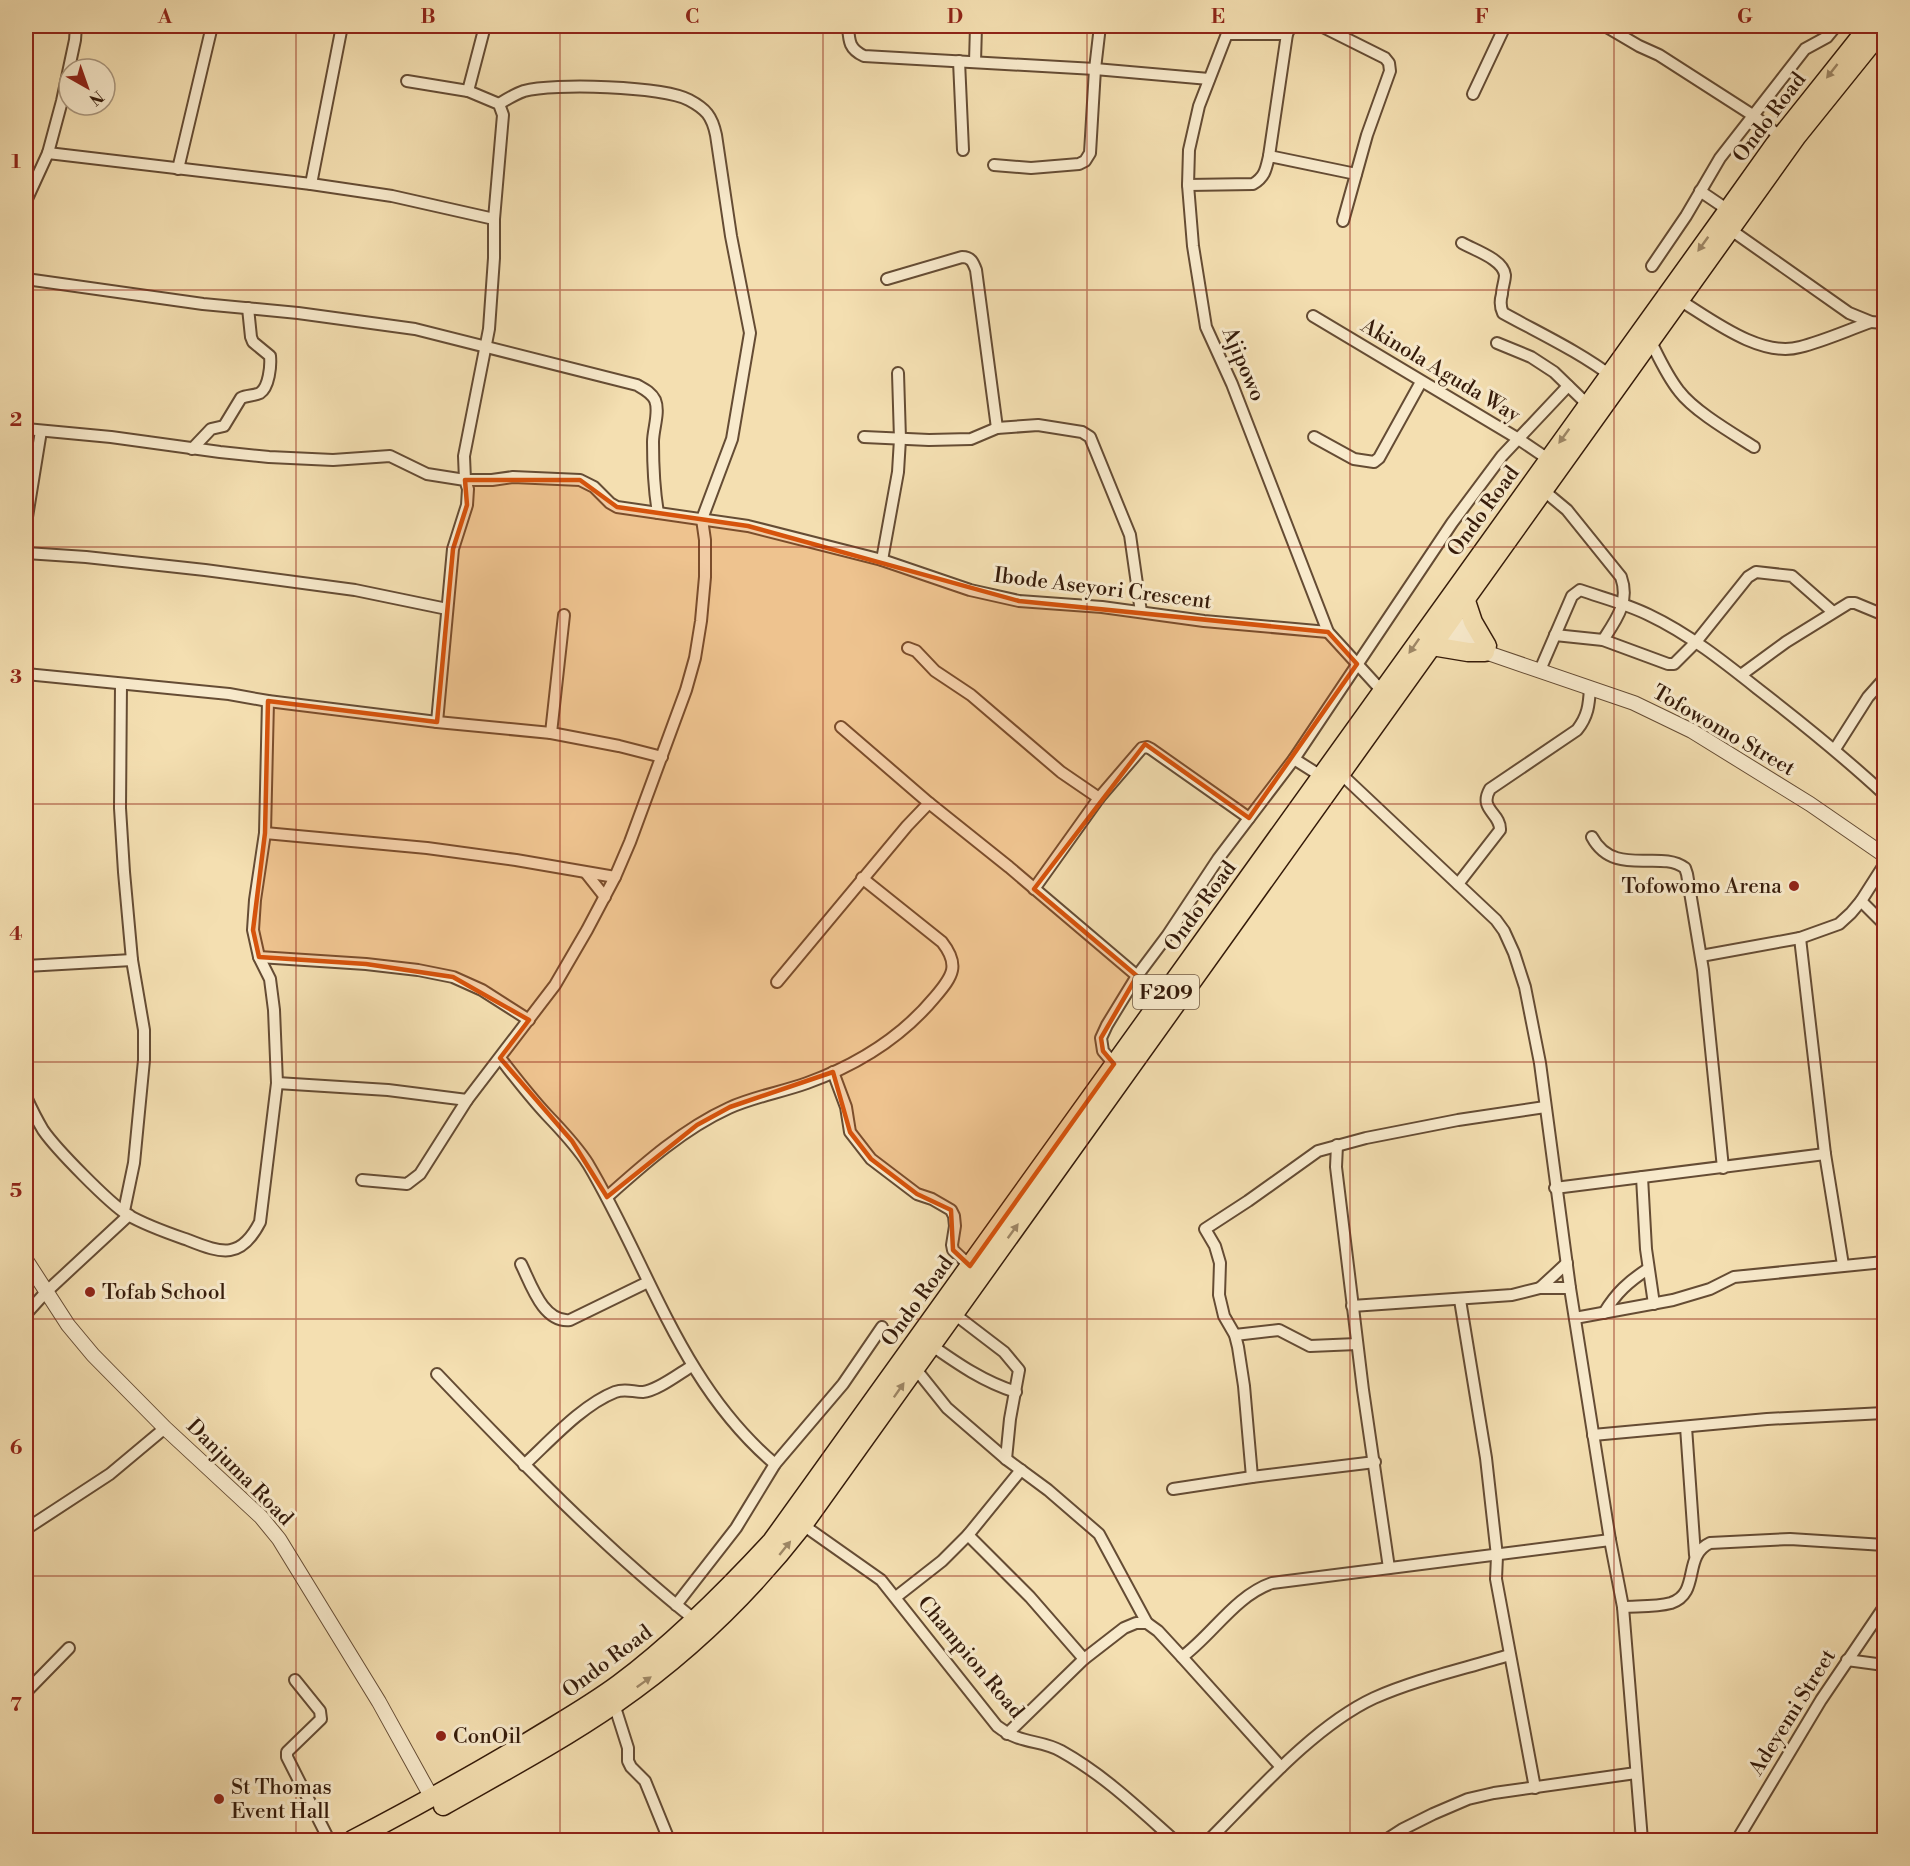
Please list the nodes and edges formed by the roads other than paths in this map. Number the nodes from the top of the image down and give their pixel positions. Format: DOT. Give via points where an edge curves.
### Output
graph roads {
  1 [pos="76,26"];
  2 [pos="212,26"];
  3 [pos="342,26"];
  4 [pos="485,26"];
  5 [pos="848,26"];
  6 [pos="976,26"];
  7 [pos="1100,26"];
  8 [pos="1321,26"];
  9 [pos="1505,26"];
  10 [pos="1605,26"];
  11 [pos="1836,26"];
  12 [pos="1869,26"];
  13 [pos="1884,28"];
  14 [pos="1229,30"];
  15 [pos="1289,30"];
  16 [pos="959,61"];
  17 [pos="975,62"];
  18 [pos="1095,69"];
  19 [pos="1209,79"];
  20 [pos="407,81"];
  21 [pos="468,92"];
  22 [pos="1473,94"];
  23 [pos="499,104"];
  24 [pos="1754,116"];
  25 [pos="1781,137"];
  26 [pos="963,150"];
  27 [pos="48,153"];
  28 [pos="1269,156"];
  29 [pos="994,165"];
  30 [pos="178,169"];
  31 [pos="1356,174"];
  32 [pos="311,184"];
  33 [pos="1188,185"];
  34 [pos="1700,191"];
  35 [pos="26,201"];
  36 [pos="1728,210"];
  37 [pos="494,219"];
  38 [pos="1343,221"];
  39 [pos="1731,230"];
  40 [pos="1462,243"];
  41 [pos="1652,266"];
  42 [pos="26,279"];
  43 [pos="887,279"];
  44 [pos="1681,301"];
  45 [pos="248,308"];
  46 [pos="1313,316"];
  47 [pos="1871,322"];
  48 [pos="1884,323"];
  49 [pos="1651,342"];
  50 [pos="1497,343"];
  51 [pos="486,347"];
  52 [pos="898,373"];
  53 [pos="1615,379"];
  54 [pos="1421,382"];
  55 [pos="1568,386"];
  56 [pos="1587,404"];
  57 [pos="997,428"];
  58 [pos="26,429"];
  59 [pos="41,431"];
  60 [pos="1314,436"];
  61 [pos="864,437"];
  62 [pos="1517,438"];
  63 [pos="900,439"];
  64 [pos="1754,447"];
  65 [pos="192,449"];
  66 [pos="1548,459"];
  67 [pos="465,480"];
  68 [pos="1543,490"];
  69 [pos="658,513"];
  70 [pos="702,519"];
  71 [pos="26,523"];
  72 [pos="26,553"];
  73 [pos="882,560"];
  74 [pos="1465,598"];
  75 [pos="1624,604"];
  76 [pos="447,609"];
  77 [pos="1141,612"];
  78 [pos="1833,612"];
  79 [pos="564,615"];
  80 [pos="1884,615"];
  81 [pos="1442,621"];
  82 [pos="1328,632"];
  83 [pos="1555,635"];
  84 [pos="1603,640"];
  85 [pos="1696,642"];
  86 [pos="1432,646"];
  87 [pos="908,648"];
  88 [pos="1489,651"];
  89 [pos="1358,664"];
  90 [pos="1540,670"];
  91 [pos="26,674"];
  92 [pos="1741,675"];
  93 [pos="1884,679"];
  94 [pos="121,684"];
  95 [pos="1590,688"];
  96 [pos="1382,690"];
  97 [pos="268,701"];
  98 [pos="437,722"];
  99 [pos="841,727"];
  100 [pos="551,733"];
  101 [pos="1835,749"];
  102 [pos="662,757"];
  103 [pos="1294,759"];
  104 [pos="1340,773"];
  105 [pos="1321,776"];
  106 [pos="1884,794"];
  107 [pos="1100,798"];
  108 [pos="929,803"];
  109 [pos="1249,818"];
  110 [pos="265,833"];
  111 [pos="1592,837"];
  112 [pos="1884,855"];
  113 [pos="1884,865"];
  114 [pos="586,873"];
  115 [pos="615,877"];
  116 [pos="862,879"];
  117 [pos="1458,884"];
  118 [pos="1034,889"];
  119 [pos="605,897"];
  120 [pos="1862,901"];
  121 [pos="1884,924"];
  122 [pos="1800,938"];
  123 [pos="1701,956"];
  124 [pos="259,957"];
  125 [pos="132,960"];
  126 [pos="26,966"];
  127 [pos="1137,976"];
  128 [pos="777,982"];
  129 [pos="1162,997"];
  130 [pos="529,1020"];
  131 [pos="500,1058"];
  132 [pos="1114,1064"];
  133 [pos="833,1072"];
  134 [pos="277,1083"];
  135 [pos="26,1097"];
  136 [pos="467,1100"];
  137 [pos="1545,1107"];
  138 [pos="1336,1144"];
  139 [pos="1824,1154"];
  140 [pos="1724,1168"];
  141 [pos="1044,1174"];
  142 [pos="1642,1178"];
  143 [pos="362,1180"];
  144 [pos="1555,1188"];
  145 [pos="607,1197"];
  146 [pos="127,1213"];
  147 [pos="26,1260"];
  148 [pos="1884,1262"];
  149 [pos="1567,1263"];
  150 [pos="521,1264"];
  151 [pos="1843,1265"];
  152 [pos="970,1266"];
  153 [pos="1648,1269"];
  154 [pos="648,1282"];
  155 [pos="1540,1288"];
  156 [pos="1570,1288"];
  157 [pos="45,1292"];
  158 [pos="1460,1300"];
  159 [pos="1654,1304"];
  160 [pos="1352,1306"];
  161 [pos="953,1313"];
  162 [pos="1604,1313"];
  163 [pos="26,1314"];
  164 [pos="1575,1318"];
  165 [pos="882,1328"];
  166 [pos="1235,1335"];
  167 [pos="1357,1344"];
  168 [pos="931,1345"];
  169 [pos="692,1366"];
  170 [pos="915,1368"];
  171 [pos="437,1374"];
  172 [pos="1016,1392"];
  173 [pos="1884,1413"];
  174 [pos="1686,1426"];
  175 [pos="165,1428"];
  176 [pos="1593,1435"];
  177 [pos="1006,1459"];
  178 [pos="1375,1462"];
  179 [pos="775,1464"];
  180 [pos="524,1465"];
  181 [pos="1021,1470"];
  182 [pos="1252,1477"];
  183 [pos="1173,1489"];
  184 [pos="803,1525"];
  185 [pos="26,1529"];
  186 [pos="968,1535"];
  187 [pos="1610,1540"];
  188 [pos="1884,1545"];
  189 [pos="1497,1556"];
  190 [pos="1695,1556"];
  191 [pos="1389,1568"];
  192 [pos="896,1597"];
  193 [pos="676,1605"];
  194 [pos="1623,1607"];
  195 [pos="1884,1607"];
  196 [pos="695,1620"];
  197 [pos="1147,1623"];
  198 [pos="69,1648"];
  199 [pos="1509,1655"];
  200 [pos="1182,1657"];
  201 [pos="1084,1659"];
  202 [pos="1847,1659"];
  203 [pos="1884,1665"];
  204 [pos="295,1680"];
  205 [pos="26,1692"];
  206 [pos="614,1704"];
  207 [pos="1007,1734"];
  208 [pos="1281,1767"];
  209 [pos="488,1772"];
  210 [pos="1636,1773"];
  211 [pos="1535,1788"];
  212 [pos="432,1798"];
  213 [pos="329,1840"];
  214 [pos="352,1840"];
  215 [pos="378,1840"];
  216 [pos="669,1840"];
  217 [pos="1174,1840"];
  218 [pos="1209,1840"];
  219 [pos="1386,1840"];
  220 [pos="1642,1840"];
  221 [pos="1737,1840"];
  1 -- 27 [label="street"];
  2 -- 30 [label="street"];
  3 -- 32 [label="street"];
  4 -- 21 [label="street"];
  5 -- 16 [label="street" via="849,45 864,56"];
  6 -- 17 [label="street"];
  7 -- 18 [label="street"];
  8 -- 31 [label="street" via="1389,63 1390,71"];
  9 -- 22 [label="street"];
  10 -- 24 [label="street" via="1659,55"];
  11 -- 24 [label="street" via="1827,37 1805,49"];
  12 -- 25 [label="main road, Ondo Road / F209, one-way"];
  13 -- 39 [label="main road, Ondo Road / F209" via="1797,136"];
  14 -- 15 [label="street"];
  14 -- 19 [label="street, Ajipowo"];
  15 -- 28 [label="street"];
  16 -- 17 [label="street"];
  16 -- 26 [label="street"];
  17 -- 18 [label="street"];
  18 -- 19 [label="street"];
  18 -- 29 [label="street" via="1090,153 1085,161 1031,168"];
  19 -- 33 [label="street, Ajipowo" via="1189,150"];
  20 -- 21 [label="street"];
  21 -- 23 [label="street"];
  23 -- 37 [label="street" via="503,115"];
  23 -- 70 [label="street" via="539,88 642,89 688,99 712,120 750,333 732,439"];
  24 -- 25 [label="street"];
  24 -- 34 [label="street" via="1720,158"];
  25 -- 36 [label="main road, Ondo Road / F209"];
  27 -- 30 [label="street"];
  27 -- 35 [label="street"];
  28 -- 31 [label="street"];
  28 -- 33 [label="street" via="1265,173 1253,184"];
  30 -- 32 [label="street"];
  31 -- 38 [label="street"];
  32 -- 37 [label="street" via="392,196"];
  33 -- 82 [label="street, Ajipowo" via="1206,327"];
  34 -- 36 [label="street"];
  34 -- 41 [label="street"];
  36 -- 53 [label="main road, Ondo Road / F209, one-way"];
  37 -- 51 [label="street"];
  39 -- 44 [label="main road, Ondo Road / F209"];
  39 -- 47 [label="street" via="1849,313"];
  40 -- 53 [label="street" via="1502,267 1503,314 1578,353"];
  42 -- 45 [label="street"];
  43 -- 57 [label="street" via="962,257 973,261"];
  44 -- 47 [label="street" via="1743,339 1774,347 1799,348"];
  44 -- 49 [label="main road, Ondo Road / F209"];
  45 -- 51 [label="street" via="415,329"];
  45 -- 65 [label="street" via="253,342 270,356 264,388 258,394 241,398 229,421 211,429"];
  46 -- 54 [label="street, Akinola Aguda Way"];
  47 -- 48 [label="street"];
  49 -- 53 [label="main road, Ondo Road / F209"];
  49 -- 64 [label="street" via="1680,392"];
  50 -- 55 [label="street" via="1531,357"];
  51 -- 67 [label="street" via="464,456"];
  51 -- 69 [label="street" via="637,385 649,392 656,405 653,474"];
  52 -- 63 [label="street"];
  53 -- 56 [label="main road, Ondo Road / F209"];
  53 -- 68 [label="main road, Ondo Road / F209"];
  54 -- 60 [label="street" via="1374,462 1354,459"];
  54 -- 62 [label="street, Akinola Aguda Way"];
  55 -- 56 [label="street"];
  55 -- 62 [label="street"];
  56 -- 66 [label="main road, Ondo Road / F209, one-way"];
  57 -- 63 [label="street" via="971,439"];
  57 -- 77 [label="street" via="1038,425 1082,432 1090,437 1132,543"];
  58 -- 59 [label="street, Ibode Aseyori Crescent"];
  59 -- 65 [label="street, Ibode Aseyori Crescent"];
  59 -- 71 [label="street"];
  61 -- 63 [label="street"];
  62 -- 66 [label="street, Akinola Aguda Way"];
  62 -- 89 [label="street" via="1452,524"];
  63 -- 73 [label="street"];
  65 -- 67 [label="street, Ibode Aseyori Crescent" via="333,460 390,456 427,474"];
  66 -- 81 [label="main road, Ondo Road / F209"];
  67 -- 69 [label="street, Ibode Aseyori Crescent" via="580,480 617,507"];
  67 -- 76 [label="street" via="467,505 453,549"];
  68 -- 74 [label="main road, Ondo Road / F209"];
  68 -- 75 [label="street" via="1567,510 1614,566 1624,584"];
  69 -- 70 [label="street, Ibode Aseyori Crescent"];
  70 -- 73 [label="street, Ibode Aseyori Crescent" via="748,526"];
  70 -- 102 [label="street" via="705,577 700,631 686,690"];
  72 -- 76 [label="street" via="205,570 355,590"];
  73 -- 77 [label="street, Ibode Aseyori Crescent" via="1010,600"];
  74 -- 81 [label="main road, Ondo Road / F209"];
  74 -- 88 [label="main road"];
  75 -- 83 [label="street" via="1580,590 1572,596"];
  75 -- 84 [label="street"];
  75 -- 85 [label="street"];
  76 -- 98 [label="street"];
  77 -- 82 [label="street, Ibode Aseyori Crescent"];
  78 -- 80 [label="street" via="1855,603"];
  78 -- 85 [label="street" via="1792,576 1756,572"];
  78 -- 92 [label="street"];
  79 -- 100 [label="street"];
  81 -- 86 [label="main road, Ondo Road / F209"];
  81 -- 88 [label="street, Tofowomo Street"];
  81 -- 96 [label="main road, Ondo Road / F209, one-way"];
  82 -- 89 [label="street, Ajipowo"];
  83 -- 84 [label="street"];
  83 -- 90 [label="street"];
  84 -- 85 [label="street" via="1668,664 1680,660"];
  85 -- 92 [label="street"];
  86 -- 88 [label="main road"];
  86 -- 104 [label="main road, Ondo Road / F209"];
  87 -- 107 [label="street"];
  88 -- 90 [label="street, Tofowomo Street"];
  89 -- 96 [label="street, Ajipowo"];
  89 -- 103 [label="street"];
  90 -- 95 [label="street, Tofowomo Street"];
  91 -- 94 [label="street"];
  92 -- 101 [label="street"];
  93 -- 101 [label="street"];
  94 -- 97 [label="street"];
  94 -- 125 [label="street" via="120,808"];
  95 -- 112 [label="street, Tofowomo Street" via="1634,703 1692,731"];
  95 -- 117 [label="street" via="1589,708 1577,730 1490,789 1485,797 1487,806 1500,830"];
  96 -- 105 [label="main road, Ondo Road / F209"];
  97 -- 98 [label="street"];
  97 -- 110 [label="street"];
  98 -- 100 [label="street"];
  99 -- 108 [label="street"];
  100 -- 102 [label="street"];
  101 -- 106 [label="street"];
  102 -- 115 [label="street"];
  103 -- 105 [label="street"];
  103 -- 109 [label="street"];
  104 -- 117 [label="street"];
  104 -- 141 [label="main road, Ondo Road / F209"];
  105 -- 129 [label="main road, Ondo Road / F209"];
  107 -- 109 [label="street" via="1147,747"];
  107 -- 118 [label="street"];
  108 -- 116 [label="street"];
  108 -- 118 [label="street"];
  109 -- 127 [label="street"];
  110 -- 114 [label="street" via="427,848"];
  110 -- 124 [label="street" via="253,930"];
  111 -- 123 [label="street" via="1607,855 1616,858 1673,863 1685,868"];
  113 -- 120 [label="street"];
  114 -- 115 [label="street"];
  114 -- 119 [label="street"];
  115 -- 119 [label="street"];
  116 -- 128 [label="street"];
  116 -- 133 [label="street" via="942,942 951,953 953,964 951,975 916,1020 875,1050"];
  117 -- 137 [label="street" via="1496,920 1514,953 1525,987"];
  118 -- 127 [label="street"];
  119 -- 130 [label="street" via="555,985"];
  120 -- 121 [label="street"];
  120 -- 122 [label="street" via="1839,924"];
  122 -- 123 [label="street"];
  122 -- 139 [label="street"];
  123 -- 140 [label="street"];
  124 -- 130 [label="street" via="366,964 453,977"];
  124 -- 134 [label="street" via="270,979"];
  125 -- 126 [label="street"];
  125 -- 146 [label="street" via="144,1030 144,1060"];
  127 -- 129 [label="street"];
  127 -- 132 [label="street" via="1101,1038 1103,1051"];
  129 -- 132 [label="main road, Ondo Road / F209"];
  130 -- 131 [label="street"];
  131 -- 136 [label="street"];
  131 -- 145 [label="street" via="572,1141"];
  132 -- 141 [label="main road, Ondo Road / F209"];
  133 -- 145 [label="street" via="730,1107 697,1125"];
  133 -- 152 [label="street" via="850,1132 880,1166 917,1194 951,1210 955,1226 953,1250"];
  134 -- 136 [label="street"];
  134 -- 146 [label="street" via="260,1222 241,1248 230,1251 199,1245"];
  135 -- 146 [label="street" via="44,1132 106,1197"];
  136 -- 143 [label="street" via="413,1181 401,1184"];
  137 -- 138 [label="street"];
  137 -- 144 [label="street"];
  138 -- 160 [label="street"];
  138 -- 166 [label="street" via="1318,1151 1205,1228 1220,1263 1219,1295 1224,1316"];
  139 -- 140 [label="street"];
  139 -- 151 [label="street"];
  140 -- 142 [label="street"];
  141 -- 152 [label="main road, Ondo Road / F209"];
  161 -- 141 [label="main road, Ondo Road / F209, one-way"];
  142 -- 144 [label="street"];
  142 -- 153 [label="street"];
  144 -- 149 [label="street"];
  145 -- 154 [label="street"];
  146 -- 157 [label="street"];
  147 -- 157 [label="street, Danjuma Road"];
  148 -- 151 [label="street"];
  149 -- 155 [label="street"];
  149 -- 156 [label="street"];
  150 -- 154 [label="street" via="542,1305 561,1321"];
  151 -- 159 [label="street" via="1734,1277 1710,1289"];
  152 -- 196 [label="main road, Ondo Road / F209" via="772,1541"];
  153 -- 159 [label="street"];
  153 -- 162 [label="street" via="1626,1283"];
  154 -- 169 [label="street"];
  155 -- 156 [label="street"];
  155 -- 158 [label="street"];
  156 -- 164 [label="street"];
  157 -- 163 [label="street"];
  157 -- 175 [label="street, Danjuma Road" via="93,1355"];
  158 -- 160 [label="street"];
  158 -- 189 [label="street" via="1486,1458"];
  159 -- 162 [label="street"];
  160 -- 167 [label="street"];
  161 -- 168 [label="main road, Ondo Road / F209"];
  161 -- 172 [label="street" via="1015,1364 1019,1370"];
  162 -- 164 [label="street"];
  164 -- 176 [label="street"];
  165 -- 179 [label="street" via="843,1384"];
  166 -- 167 [label="street" via="1279,1330 1310,1346"];
  166 -- 182 [label="street"];
  167 -- 178 [label="street"];
  168 -- 170 [label="main road, Ondo Road / F209"];
  168 -- 172 [label="street" via="994,1385"];
  169 -- 179 [label="street" via="721,1409 751,1444"];
  169 -- 180 [label="street" via="652,1390 625,1390 604,1397"];
  170 -- 177 [label="street" via="947,1408"];
  184 -- 170 [label="main road, Ondo Road / F209, one-way"];
  171 -- 180 [label="street"];
  172 -- 177 [label="street"];
  173 -- 174 [label="street"];
  174 -- 176 [label="street"];
  174 -- 190 [label="street"];
  175 -- 185 [label="street" via="110,1474"];
  175 -- 212 [label="street, Danjuma Road" via="261,1517 279,1539 373,1692"];
  176 -- 187 [label="street"];
  177 -- 181 [label="street"];
  178 -- 182 [label="street"];
  178 -- 191 [label="street"];
  179 -- 193 [label="street" via="736,1528"];
  180 -- 193 [label="street"];
  181 -- 186 [label="street"];
  181 -- 197 [label="street" via="1099,1534"];
  182 -- 183 [label="street"];
  184 -- 192 [label="street, Champion Road" via="864,1566"];
  206 -- 184 [label="main road, Ondo Road / F209, one-way" via="652,1677 712,1624 756,1582"];
  186 -- 192 [label="street"];
  186 -- 201 [label="street"];
  187 -- 189 [label="street"];
  187 -- 194 [label="street"];
  188 -- 190 [label="street" via="1790,1539 1710,1543 1700,1547"];
  189 -- 191 [label="street"];
  189 -- 199 [label="street" via="1496,1579"];
  190 -- 194 [label="street" via="1688,1588 1682,1596 1654,1606"];
  191 -- 200 [label="street" via="1259,1588"];
  192 -- 207 [label="street, Champion Road"];
  193 -- 196 [label="street"];
  194 -- 210 [label="street"];
  195 -- 202 [label="street, Adeyemi Street"];
  196 -- 209 [label="main road, Ondo Road / F209" via="586,1707"];
  197 -- 200 [label="street"];
  197 -- 201 [label="street" via="1124,1628"];
  198 -- 205 [label="street"];
  199 -- 208 [label="street" via="1372,1699"];
  199 -- 211 [label="street"];
  200 -- 208 [label="street"];
  201 -- 207 [label="street"];
  202 -- 203 [label="street"];
  202 -- 221 [label="street, Adeyemi Street"];
  204 -- 213 [label="street" via="320,1712 321,1719 287,1752 287,1757"];
  206 -- 209 [label="main road, Ondo Road / F209"];
  206 -- 216 [label="street" via="628,1748 628,1761 645,1781"];
  207 -- 217 [label="street, Champion Road" via="1058,1749 1090,1768"];
  208 -- 218 [label="street"];
  209 -- 212 [label="main road, Ondo Road / F209"];
  209 -- 215 [label="main road, Ondo Road / F209"];
  210 -- 211 [label="street"];
  210 -- 220 [label="street"];
  211 -- 219 [label="street" via="1468,1799"];
  212 -- 214 [label="main road, Ondo Road / F209"];
}
